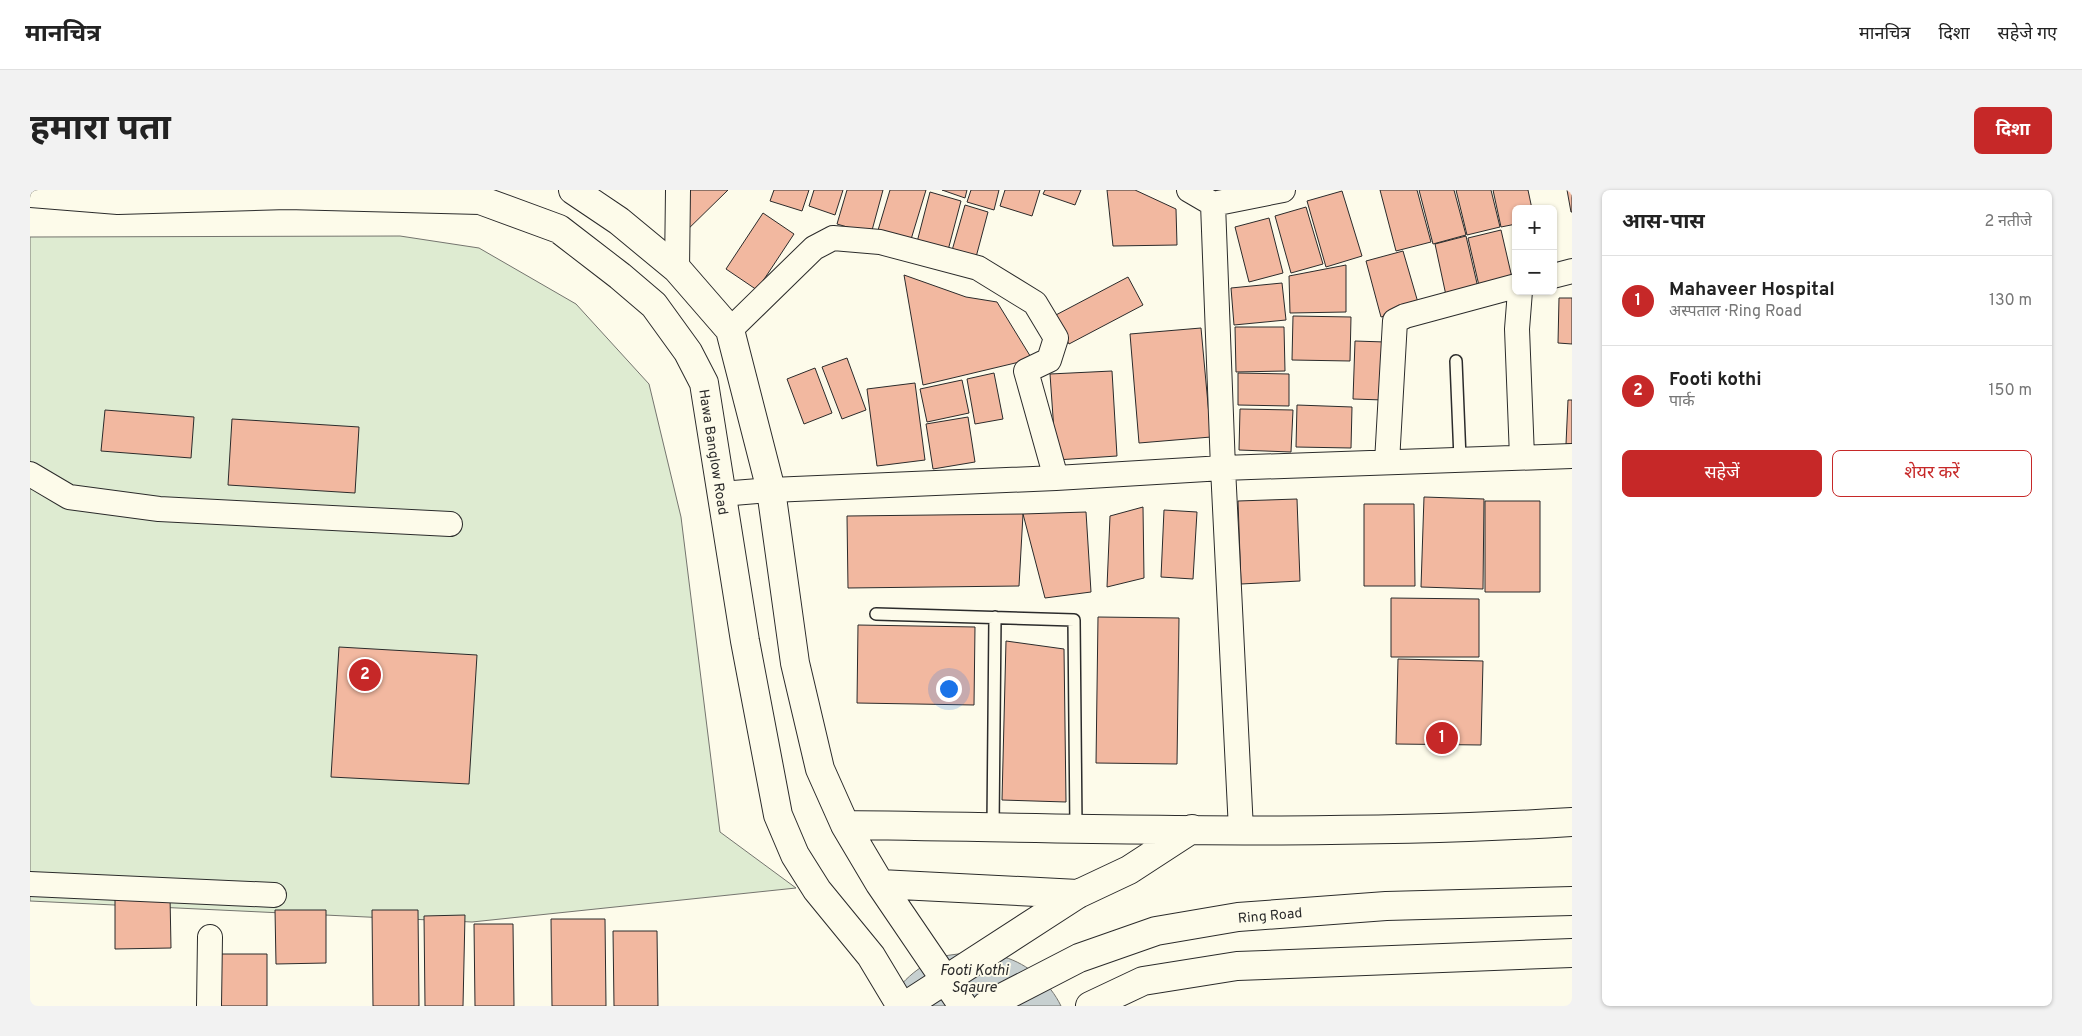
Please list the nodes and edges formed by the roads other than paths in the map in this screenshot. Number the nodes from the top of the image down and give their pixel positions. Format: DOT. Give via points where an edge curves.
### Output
graph roads {
  1 [pos="573,190"];
  2 [pos="678,190"];
  3 [pos="1189,190"];
  4 [pos="1283,190"];
  5 [pos="298,192"];
  6 [pos="30,193"];
  7 [pos="1213,204"];
  8 [pos="677,269"];
  9 [pos="1572,271"];
  10 [pos="1557,275"];
  11 [pos="1512,287"];
  12 [pos="1520,295"];
  13 [pos="730,330"];
  14 [pos="1456,361"];
  15 [pos="1572,456"];
  16 [pos="1522,457"];
  17 [pos="1460,459"];
  18 [pos="1386,462"];
  19 [pos="1223,468"];
  20 [pos="30,474"];
  21 [pos="1056,478"];
  22 [pos="770,490"];
  23 [pos="721,494"];
  24 [pos="450,524"];
  25 [pos="876,614"];
  26 [pos="994,616"];
  27 [pos="1572,822"];
  28 [pos="845,825"];
  29 [pos="993,827"];
  30 [pos="1076,828"];
  31 [pos="1192,830"];
  32 [pos="1241,830"];
  33 [pos="30,884"];
  34 [pos="880,884"];
  35 [pos="1078,894"];
  36 [pos="274,895"];
  37 [pos="1572,901"];
  38 [pos="210,937"];
  39 [pos="1572,953"];
  40 [pos="946,978"];
  41 [pos="209,1006"];
  42 [pos="903,1006"];
  43 [pos="963,1006"];
  44 [pos="986,1006"];
  45 [pos="1090,1006"];
  1 -- 8 [label="main road" via="619,221"];
  2 -- 8 [label="street"];
  3 -- 7 [label="street"];
  4 -- 7 [label="street"];
  5 -- 6 [label="main road, Hawa Banglow Road" via="118,200"];
  5 -- 23 [label="main road, Hawa Banglow Road" via="480,200 559,229 654,305 688,352 704,383"];
  7 -- 19 [label="street"];
  8 -- 13 [label="main road"];
  9 -- 10 [label="street"];
  11 -- 18 [label="street" via="1395,321"];
  12 -- 16 [label="street" via="1517,329"];
  13 -- 21 [label="street" via="814,248 834,238 880,242 978,268 1035,303 1056,338 1049,360 1026,371"];
  13 -- 22 [label="main road"];
  14 -- 17 [label="lane"];
  15 -- 16 [label="street"];
  16 -- 17 [label="street"];
  17 -- 18 [label="street"];
  18 -- 19 [label="street"];
  19 -- 21 [label="street"];
  19 -- 32 [label="street"];
  20 -- 24 [label="street" via="69,498 159,509"];
  21 -- 22 [label="street"];
  22 -- 23 [label="street"];
  22 -- 28 [label="main road" via="795,663 820,769"];
  23 -- 42 [label="main road, Hawa Banglow Road" via="778,815 795,855 817,890 872,956"];
  25 -- 26 [label="lane"];
  26 -- 29 [label="lane"];
  26 -- 30 [label="lane" via="1074,620"];
  27 -- 32 [label="main road" via="1488,828"];
  28 -- 29 [label="main road"];
  28 -- 34 [label="main road"];
  29 -- 30 [label="main road"];
  30 -- 31 [label="main road"];
  31 -- 32 [label="main road"];
  31 -- 35 [label="main road" via="1129,870"];
  33 -- 36 [label="street"];
  34 -- 35 [label="main road"];
  34 -- 40 [label="main road"];
  35 -- 40 [label="main road"];
  37 -- 44 [label="main road, Ring Road" via="1386,906 1238,917 1156,930 1079,958"];
  38 -- 41 [label="street"];
  39 -- 45 [label="main road" via="1237,966 1143,980"];
  40 -- 42 [label="main road"];
  40 -- 43 [label="main road"];
}
